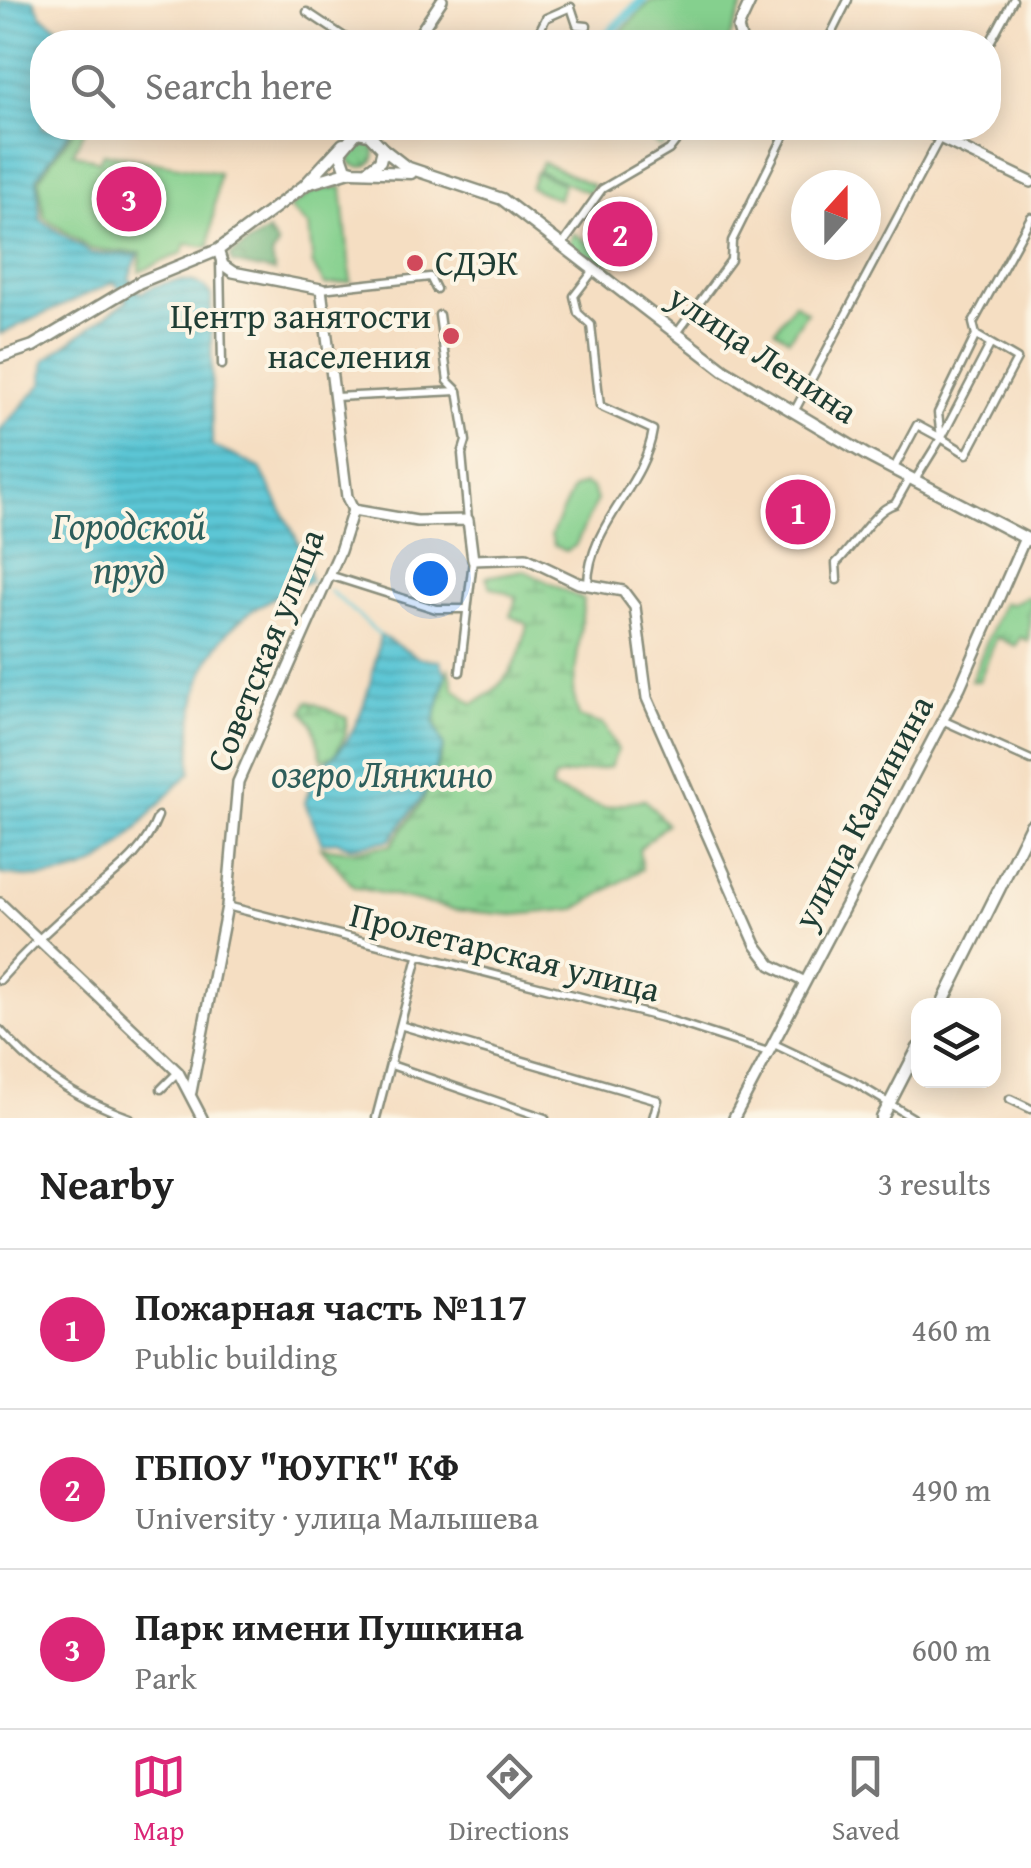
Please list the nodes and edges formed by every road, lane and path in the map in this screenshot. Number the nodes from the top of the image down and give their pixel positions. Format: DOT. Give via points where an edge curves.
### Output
graph roads {
  1 [pos="442,0"];
  2 [pos="752,0"];
  3 [pos="848,0"];
  4 [pos="1013,0"];
  5 [pos="307,12"];
  6 [pos="587,26"];
  7 [pos="334,30"];
  8 [pos="422,30"];
  9 [pos="542,30"];
  10 [pos="742,30"];
  11 [pos="833,30"];
  12 [pos="997,30"];
  13 [pos="345,140"];
  14 [pos="348,140"];
  15 [pos="373,140"];
  16 [pos="378,140"];
  17 [pos="676,140"];
  18 [pos="782,140"];
  19 [pos="938,140"];
  20 [pos="956,140"];
  21 [pos="382,147"];
  22 [pos="368,170"];
  23 [pos="352,171"];
  24 [pos="422,173"];
  25 [pos="1031,182"];
  26 [pos="304,186"];
  27 [pos="1031,217"];
  28 [pos="563,244"];
  29 [pos="219,255"];
  30 [pos="595,269"];
  31 [pos="436,288"];
  32 [pos="321,290"];
  33 [pos="439,315"];
  34 [pos="677,333"];
  35 [pos="976,335"];
  36 [pos="990,345"];
  37 [pos="4,358"];
  38 [pos="222,365"];
  39 [pos="458,391"];
  40 [pos="335,397"];
  41 [pos="794,412"];
  42 [pos="941,438"];
  43 [pos="893,470"];
  44 [pos="912,480"];
  45 [pos="352,510"];
  46 [pos="468,520"];
  47 [pos="1029,535"];
  48 [pos="473,560"];
  49 [pos="837,580"];
  50 [pos="324,584"];
  51 [pos="588,584"];
  52 [pos="467,609"];
  53 [pos="460,672"];
  54 [pos="942,720"];
  55 [pos="1031,760"];
  56 [pos="158,816"];
  57 [pos="1031,824"];
  58 [pos="0,903"];
  59 [pos="227,906"];
  60 [pos="40,940"];
  61 [pos="418,958"];
  62 [pos="0,980"];
  63 [pos="803,982"];
  64 [pos="945,998"];
  65 [pos="403,1026"];
  66 [pos="0,1030"];
  67 [pos="772,1048"];
  68 [pos="911,1061"];
  69 [pos="391,1065"];
  70 [pos="178,1072"];
  71 [pos="161,1089"];
  72 [pos="191,1092"];
  73 [pos="1010,1098"];
  74 [pos="888,1105"];
  75 [pos="1031,1109"];
  76 [pos="130,1118"];
  77 [pos="202,1118"];
  78 [pos="376,1118"];
  79 [pos="545,1118"];
  80 [pos="653,1118"];
  81 [pos="734,1118"];
  82 [pos="882,1118"];
  83 [pos="913,1118"];
  1 -- 8 [label="street"];
  2 -- 10 [label="street"];
  3 -- 11 [label="street"];
  4 -- 12 [label="street"];
  5 -- 7 [label="street"];
  6 -- 9 [label="street" via="577,24 571,6 554,12"];
  13 -- 26 [label="main road"];
  14 -- 23 [label="main road" via="341,164"];
  15 -- 21 [label="main road"];
  16 -- 21 [label="street"];
  17 -- 28 [label="street" via="602,189"];
  18 -- 34 [label="street" via="732,241 731,260"];
  19 -- 41 [label="street"];
  20 -- 25 [label="street"];
  21 -- 22 [label="main road" via="380,162"];
  21 -- 24 [label="main road"];
  22 -- 23 [label="main road"];
  22 -- 24 [label="main road"];
  23 -- 26 [label="main road"];
  24 -- 28 [label="main road, улица Ленина" via="502,199"];
  26 -- 29 [label="main road"];
  27 -- 35 [label="street" via="973,323"];
  28 -- 30 [label="main road, улица Ленина"];
  29 -- 32 [label="street" via="240,274"];
  29 -- 37 [label="main road" via="140,282"];
  29 -- 38 [label="street"];
  30 -- 34 [label="main road, улица Ленина"];
  30 -- 51 [label="street" via="574,296 578,314 591,325 600,406 654,430 638,480 622,493 588,563"];
  31 -- 32 [label="street" via="430,277"];
  32 -- 40 [label="street, Советская улица"];
  33 -- 39 [label="street" via="448,382"];
  34 -- 41 [label="main road, улица Ленина"];
  35 -- 36 [label="street"];
  35 -- 42 [label="street" via="938,413"];
  36 -- 42 [label="street"];
  36 -- 42 [label="street" via="1016,359 975,438 966,454"];
  39 -- 40 [label="street"];
  39 -- 46 [label="street"];
  40 -- 45 [label="street, Советская улица"];
  41 -- 43 [label="main road, улица Ленина"];
  42 -- 43 [label="street" via="917,425"];
  42 -- 44 [label="street"];
  43 -- 44 [label="main road, улица Ленина"];
  44 -- 47 [label="main road, улица Ленина"];
  44 -- 49 [label="street" via="836,562"];
  45 -- 46 [label="street" via="418,521"];
  45 -- 50 [label="street, Советская улица"];
  46 -- 48 [label="street"];
  47 -- 54 [label="street, улица Калинина"];
  48 -- 51 [label="street" via="526,558"];
  48 -- 52 [label="street"];
  50 -- 52 [label="street" via="436,609"];
  50 -- 59 [label="street, Советская улица" via="238,782"];
  51 -- 63 [label="street" via="614,588 635,607 647,698 756,946 770,965"];
  52 -- 53 [label="street"];
  54 -- 55 [label="street"];
  54 -- 63 [label="street, улица Калинина"];
  56 -- 60 [label="street" via="148,843"];
  57 -- 64 [label="main road"];
  58 -- 60 [label="street"];
  59 -- 61 [label="street, Пролетарская улица"];
  59 -- 72 [label="street, Советская улица"];
  60 -- 62 [label="street"];
  60 -- 70 [label="street"];
  61 -- 65 [label="street"];
  61 -- 67 [label="street, Пролетарская улица"];
  63 -- 67 [label="street, улица Калинина"];
  65 -- 69 [label="street"];
  65 -- 80 [label="street" via="658,1100"];
  66 -- 76 [label="street" via="78,1099"];
  67 -- 74 [label="street, Пролетарская улица" via="854,1082"];
  67 -- 81 [label="street, улица Калинина"];
  68 -- 74 [label="main road"];
  69 -- 78 [label="street"];
  69 -- 79 [label="street"];
  70 -- 71 [label="street"];
  70 -- 72 [label="street"];
  72 -- 77 [label="street"];
  73 -- 75 [label="street"];
  74 -- 82 [label="main road"];
  74 -- 83 [label="street, Пролетарская улица"];
}
